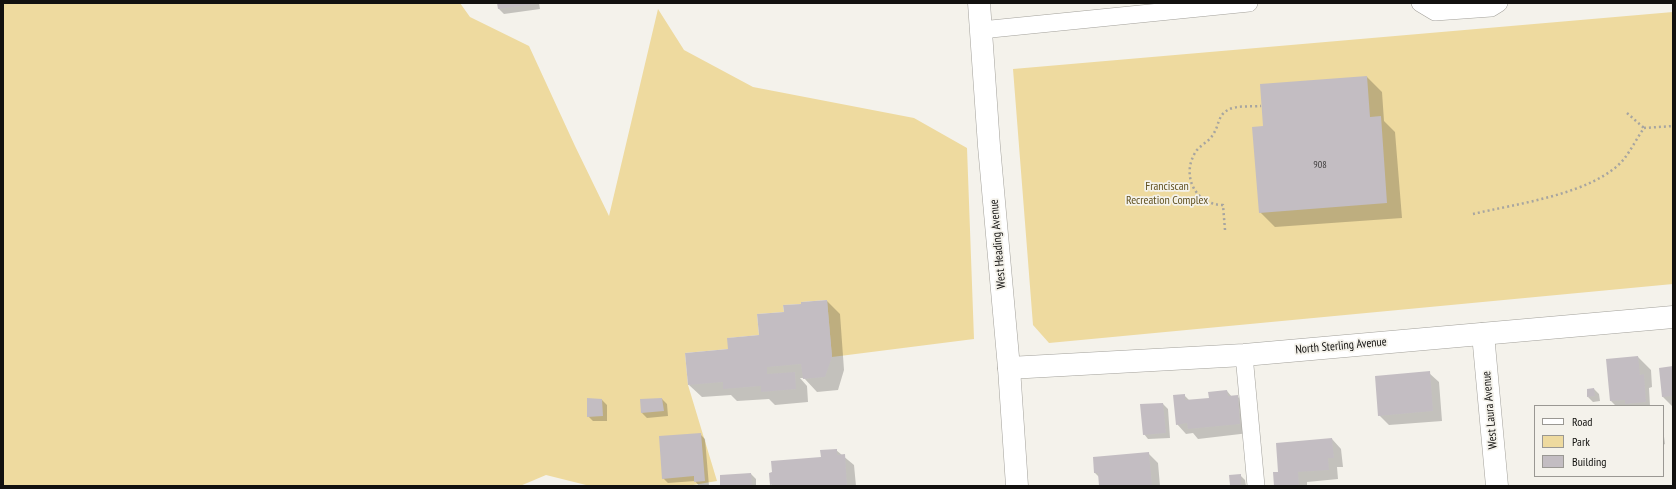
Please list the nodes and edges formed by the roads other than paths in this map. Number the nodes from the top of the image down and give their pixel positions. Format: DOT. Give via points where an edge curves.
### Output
graph roads {
  1 [pos="979,3"];
  2 [pos="1249,3"];
  3 [pos="1420,3"];
  4 [pos="1499,3"];
  5 [pos="1209,5"];
  6 [pos="981,30"];
  7 [pos="1673,317"];
  8 [pos="1483,334"];
  9 [pos="1244,355"];
  10 [pos="1009,368"];
  11 [pos="1017,486"];
  12 [pos="1256,486"];
  13 [pos="1497,486"];
  1 -- 6 [label="street, West Heading Avenue"];
  2 -- 5 [label="lane"];
  3 -- 4 [label="lane" via="1436,12 1490,8"];
  5 -- 6 [label="lane"];
  6 -- 10 [label="street, West Heading Avenue"];
  7 -- 8 [label="street, North Sterling Avenue"];
  8 -- 9 [label="street, North Sterling Avenue"];
  8 -- 13 [label="street, West Laura Avenue"];
  9 -- 10 [label="street, North Sterling Avenue"];
  9 -- 12 [label="lane"];
  10 -- 11 [label="street, West Heading Avenue"];
}
